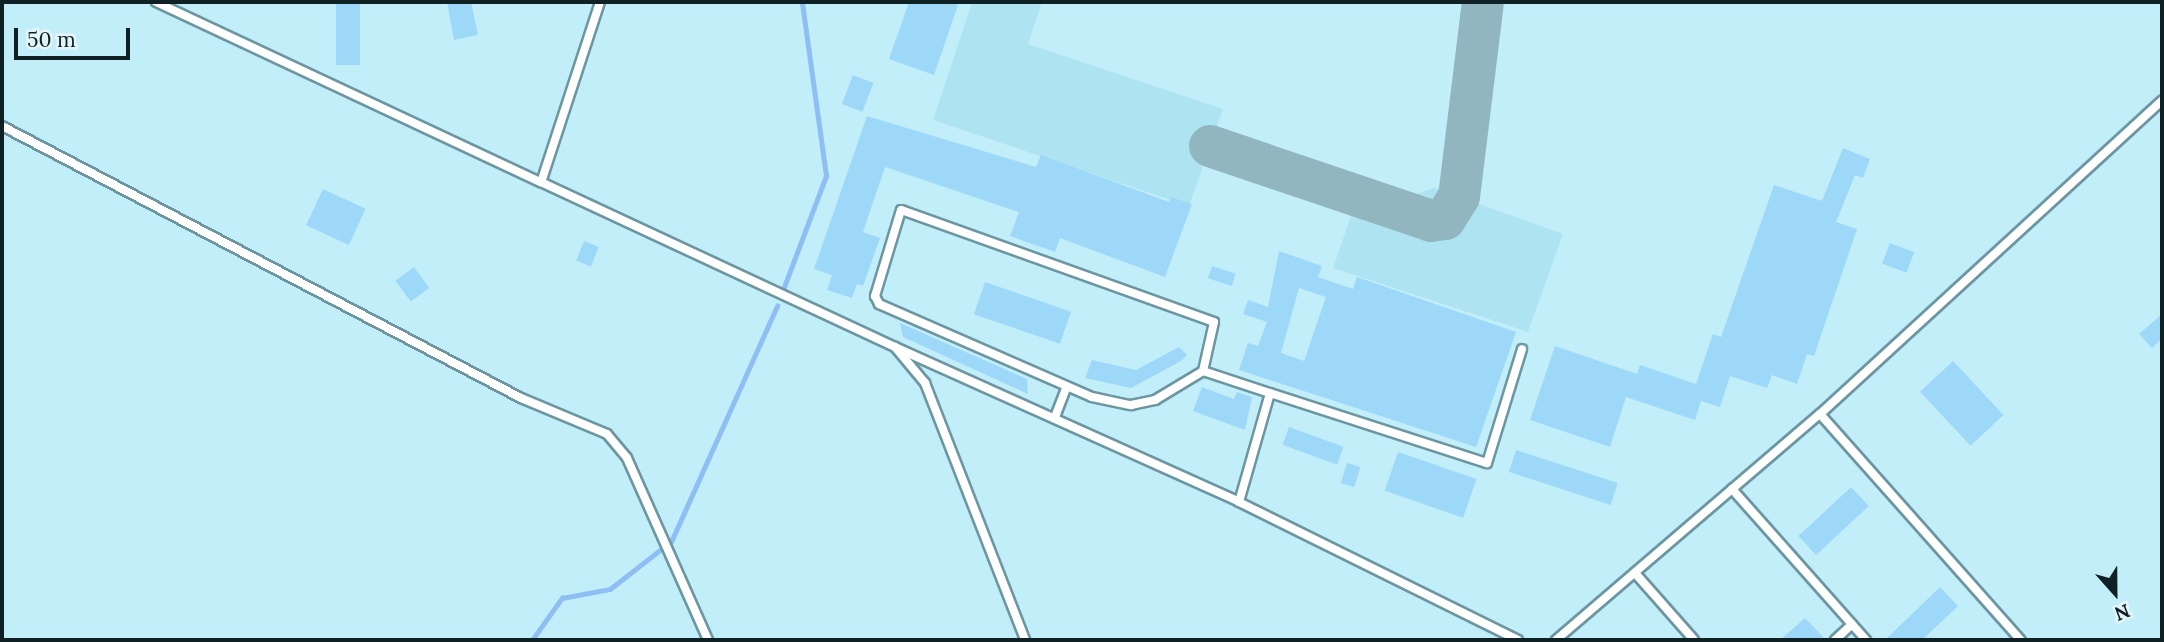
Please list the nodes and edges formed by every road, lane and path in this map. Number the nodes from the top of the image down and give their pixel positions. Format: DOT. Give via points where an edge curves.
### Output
graph roads {
  1 [pos="156,2"];
  2 [pos="185,2"];
  3 [pos="600,2"];
  4 [pos="182,13"];
  5 [pos="2162,101"];
  6 [pos="2,126"];
  7 [pos="541,182"];
  8 [pos="895,347"];
  9 [pos="1522,349"];
  10 [pos="1203,371"];
  11 [pos="1066,388"];
  12 [pos="1270,393"];
  13 [pos="1820,414"];
  14 [pos="1055,417"];
  15 [pos="1732,489"];
  16 [pos="1239,502"];
  17 [pos="1635,573"];
  18 [pos="1852,624"];
  19 [pos="708,640"];
  20 [pos="1025,640"];
  21 [pos="1518,640"];
  22 [pos="1556,640"];
  23 [pos="1694,640"];
  24 [pos="1835,640"];
  25 [pos="1866,640"];
  26 [pos="2021,640"];
  1 -- 4 [label="lane"];
  2 -- 4 [label="lane"];
  3 -- 7 [label="lane"];
  4 -- 7 [label="lane"];
  5 -- 13 [label="lane"];
  6 -- 19 [label="lane" via="521,398 607,435 627,458"];
  7 -- 8 [label="lane"];
  8 -- 14 [label="lane"];
  8 -- 20 [label="lane" via="925,383"];
  9 -- 12 [label="lane" via="1487,463"];
  10 -- 11 [label="lane" via="1183,387 1131,405"];
  10 -- 11 [label="lane" via="1214,322 901,210 875,296 879,304"];
  10 -- 12 [label="lane"];
  11 -- 14 [label="lane"];
  12 -- 16 [label="lane"];
  13 -- 15 [label="lane"];
  13 -- 26 [label="lane"];
  14 -- 16 [label="lane"];
  15 -- 17 [label="lane"];
  15 -- 18 [label="lane"];
  16 -- 21 [label="lane"];
  17 -- 22 [label="lane"];
  17 -- 23 [label="lane"];
  18 -- 24 [label="lane"];
  18 -- 25 [label="lane"];
}
